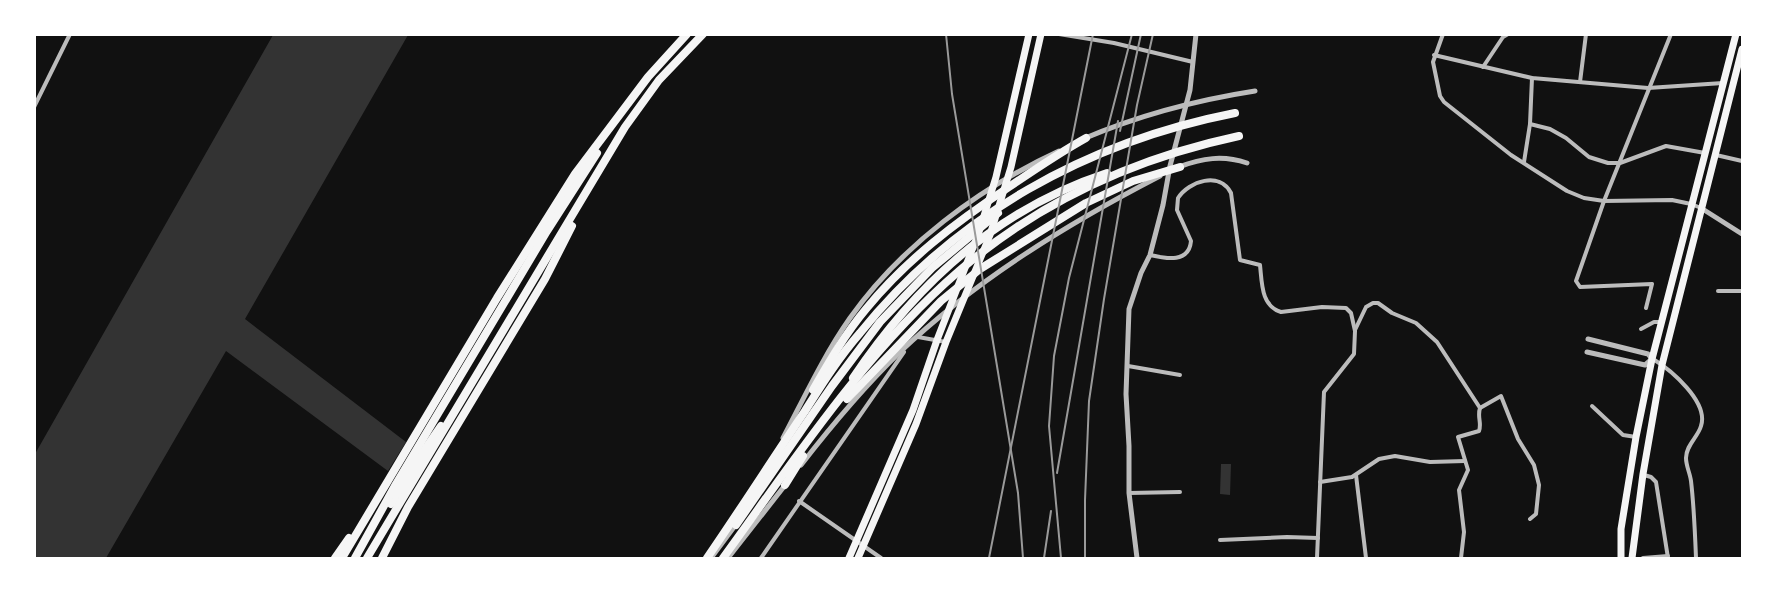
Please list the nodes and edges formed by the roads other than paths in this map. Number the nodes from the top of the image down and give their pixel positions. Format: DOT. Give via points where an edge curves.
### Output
graph roads {
  1 [pos="70,34"];
  2 [pos="687,34"];
  3 [pos="703,34"];
  4 [pos="1029,34"];
  5 [pos="1041,34"];
  6 [pos="1059,34"];
  7 [pos="1196,34"];
  8 [pos="1443,34"];
  9 [pos="1508,34"];
  10 [pos="1587,34"];
  11 [pos="1671,34"];
  12 [pos="1736,34"];
  13 [pos="1743,49"];
  14 [pos="1434,55"];
  15 [pos="1194,62"];
  16 [pos="1483,67"];
  17 [pos="1532,78"];
  18 [pos="1580,82"];
  19 [pos="1734,82"];
  20 [pos="1743,82"];
  21 [pos="1723,83"];
  22 [pos="1648,88"];
  23 [pos="1255,91"];
  24 [pos="627,106"];
  25 [pos="34,107"];
  26 [pos="1235,112"];
  27 [pos="1530,124"];
  28 [pos="1239,136"];
  29 [pos="1086,138"];
  30 [pos="1705,153"];
  31 [pos="1716,155"];
  32 [pos="1157,157"];
  33 [pos="1080,161"];
  34 [pos="1743,161"];
  35 [pos="1524,162"];
  36 [pos="1247,163"];
  37 [pos="1620,163"];
  38 [pos="1180,166"];
  39 [pos="594,181"];
  40 [pos="1604,201"];
  41 [pos="1691,204"];
  42 [pos="1701,208"];
  43 [pos="1743,234"];
  44 [pos="1150,255"];
  45 [pos="1718,291"];
  46 [pos="1743,291"];
  47 [pos="1646,308"];
  48 [pos="1662,322"];
  49 [pos="1641,329"];
  50 [pos="1355,331"];
  51 [pos="1588,339"];
  52 [pos="937,340"];
  53 [pos="946,342"];
  54 [pos="1587,352"];
  55 [pos="1652,358"];
  56 [pos="1662,364"];
  57 [pos="1128,366"];
  58 [pos="1180,375"];
  59 [pos="469,389"];
  60 [pos="1592,406"];
  61 [pos="1480,408"];
  62 [pos="1636,437"];
  63 [pos="776,453"];
  64 [pos="1465,461"];
  65 [pos="1643,474"];
  66 [pos="1356,475"];
  67 [pos="1320,482"];
  68 [pos="785,485"];
  69 [pos="772,490"];
  70 [pos="1180,492"];
  71 [pos="1129,494"];
  72 [pos="799,501"];
  73 [pos="372,506"];
  74 [pos="1530,519"];
  75 [pos="736,525"];
  76 [pos="1317,538"];
  77 [pos="1220,540"];
  78 [pos="860,543"];
  79 [pos="1668,557"];
  80 [pos="335,558"];
  81 [pos="342,558"];
  82 [pos="357,558"];
  83 [pos="367,558"];
  84 [pos="382,558"];
  85 [pos="709,558"];
  86 [pos="723,558"];
  87 [pos="728,558"];
  88 [pos="761,558"];
  89 [pos="849,558"];
  90 [pos="858,558"];
  91 [pos="881,558"];
  92 [pos="1137,558"];
  93 [pos="1317,558"];
  94 [pos="1366,558"];
  95 [pos="1461,558"];
  96 [pos="1622,558"];
  97 [pos="1632,558"];
  98 [pos="1643,558"];
  99 [pos="1696,558"];
  1 -- 25 [label="street"];
  2 -- 24 [label="highway"];
  3 -- 39 [label="highway" via="647,96"];
  4 -- 52 [label="highway" via="996,177"];
  5 -- 53 [label="highway" via="995,221"];
  6 -- 15 [label="street"];
  7 -- 15 [label="street"];
  8 -- 14 [label="street"];
  9 -- 16 [label="street"];
  10 -- 18 [label="street"];
  11 -- 22 [label="street"];
  12 -- 21 [label="highway"];
  13 -- 19 [label="highway"];
  14 -- 16 [label="street"];
  14 -- 35 [label="street" via="1434,70 1444,102"];
  15 -- 44 [label="street"];
  16 -- 17 [label="street"];
  17 -- 18 [label="street"];
  17 -- 27 [label="street"];
  18 -- 22 [label="street"];
  19 -- 20 [label="street"];
  19 -- 31 [label="highway"];
  21 -- 22 [label="street"];
  21 -- 30 [label="highway"];
  22 -- 37 [label="street"];
  23 -- 29 [label="street" via="1174,109"];
  24 -- 73 [label="highway" via="541,227"];
  24 -- 82 [label="highway" via="547,231 396,484"];
  26 -- 33 [label="highway" via="1150,134"];
  27 -- 35 [label="street"];
  27 -- 37 [label="street" via="1559,134 1589,157"];
  28 -- 32 [label="highway"];
  29 -- 63 [label="highway" via="961,219 899,273 866,309 836,351"];
  29 -- 75 [label="street" via="1023,169 966,205 879,282 839,334"];
  30 -- 37 [label="street" via="1666,147"];
  30 -- 41 [label="highway"];
  31 -- 34 [label="street"];
  31 -- 42 [label="highway"];
  32 -- 68 [label="highway" via="1101,175 1038,203 1000,226 944,269 908,304 872,349"];
  32 -- 69 [label="highway" via="1040,212 960,270 873,360"];
  33 -- 63 [label="highway" via="972,225 912,276 859,334"];
  33 -- 75 [label="highway" via="985,222 894,307 856,352"];
  35 -- 40 [label="street" via="1567,191"];
  36 -- 38 [label="street" via="1215,158"];
  37 -- 40 [label="street"];
  38 -- 68 [label="street" via="1044,242 951,309 871,381"];
  38 -- 69 [label="highway" via="1132,181 1086,203 965,280 850,396"];
  39 -- 59 [label="highway"];
  39 -- 84 [label="highway" via="544,279 408,507"];
  40 -- 41 [label="street" via="1672,200"];
  40 -- 47 [label="street" via="1577,284 1580,288 1652,284"];
  41 -- 42 [label="street"];
  41 -- 48 [label="highway"];
  42 -- 43 [label="street"];
  42 -- 56 [label="highway"];
  44 -- 50 [label="street" via="1171,259 1188,252 1190,234 1177,210 1178,198 1190,186 1207,180 1221,182 1233,203 1240,260 1260,265 1268,305 1281,312 1346,308"];
  44 -- 57 [label="street" via="1129,309"];
  45 -- 46 [label="street"];
  48 -- 49 [label="street"];
  48 -- 55 [label="highway"];
  50 -- 61 [label="street" via="1366,307 1372,303 1416,323 1437,342"];
  50 -- 67 [label="street" via="1354,354 1323,392"];
  51 -- 55 [label="street"];
  52 -- 53 [label="street"];
  52 -- 72 [label="street" via="914,336"];
  52 -- 78 [label="highway"];
  53 -- 78 [label="highway" via="916,424"];
  54 -- 55 [label="street" via="1646,364"];
  55 -- 56 [label="street"];
  55 -- 62 [label="highway"];
  56 -- 65 [label="highway"];
  56 -- 99 [label="street" via="1693,394 1702,411 1701,427 1686,456"];
  57 -- 58 [label="street"];
  57 -- 71 [label="street"];
  59 -- 82 [label="highway" via="419,458"];
  59 -- 83 [label="highway"];
  60 -- 62 [label="street" via="1623,435"];
  61 -- 64 [label="street" via="1479,431 1458,437"];
  61 -- 74 [label="street" via="1501,396 1518,439 1534,465 1539,495 1536,514"];
  62 -- 96 [label="highway" via="1621,529"];
  63 -- 85 [label="highway"];
  64 -- 66 [label="street" via="1430,462 1395,456 1379,459"];
  64 -- 95 [label="street" via="1468,470 1459,490 1464,532"];
  65 -- 79 [label="street" via="1656,482"];
  65 -- 97 [label="highway"];
  66 -- 67 [label="street"];
  66 -- 94 [label="street"];
  67 -- 76 [label="street"];
  68 -- 87 [label="street"];
  69 -- 86 [label="highway"];
  70 -- 71 [label="street"];
  71 -- 92 [label="street"];
  72 -- 78 [label="street"];
  72 -- 88 [label="street"];
  73 -- 80 [label="highway"];
  73 -- 81 [label="highway"];
  75 -- 85 [label="street"];
  76 -- 77 [label="street"];
  76 -- 93 [label="street"];
  78 -- 89 [label="highway"];
  78 -- 90 [label="highway"];
  78 -- 91 [label="street"];
  79 -- 98 [label="street"];
}
